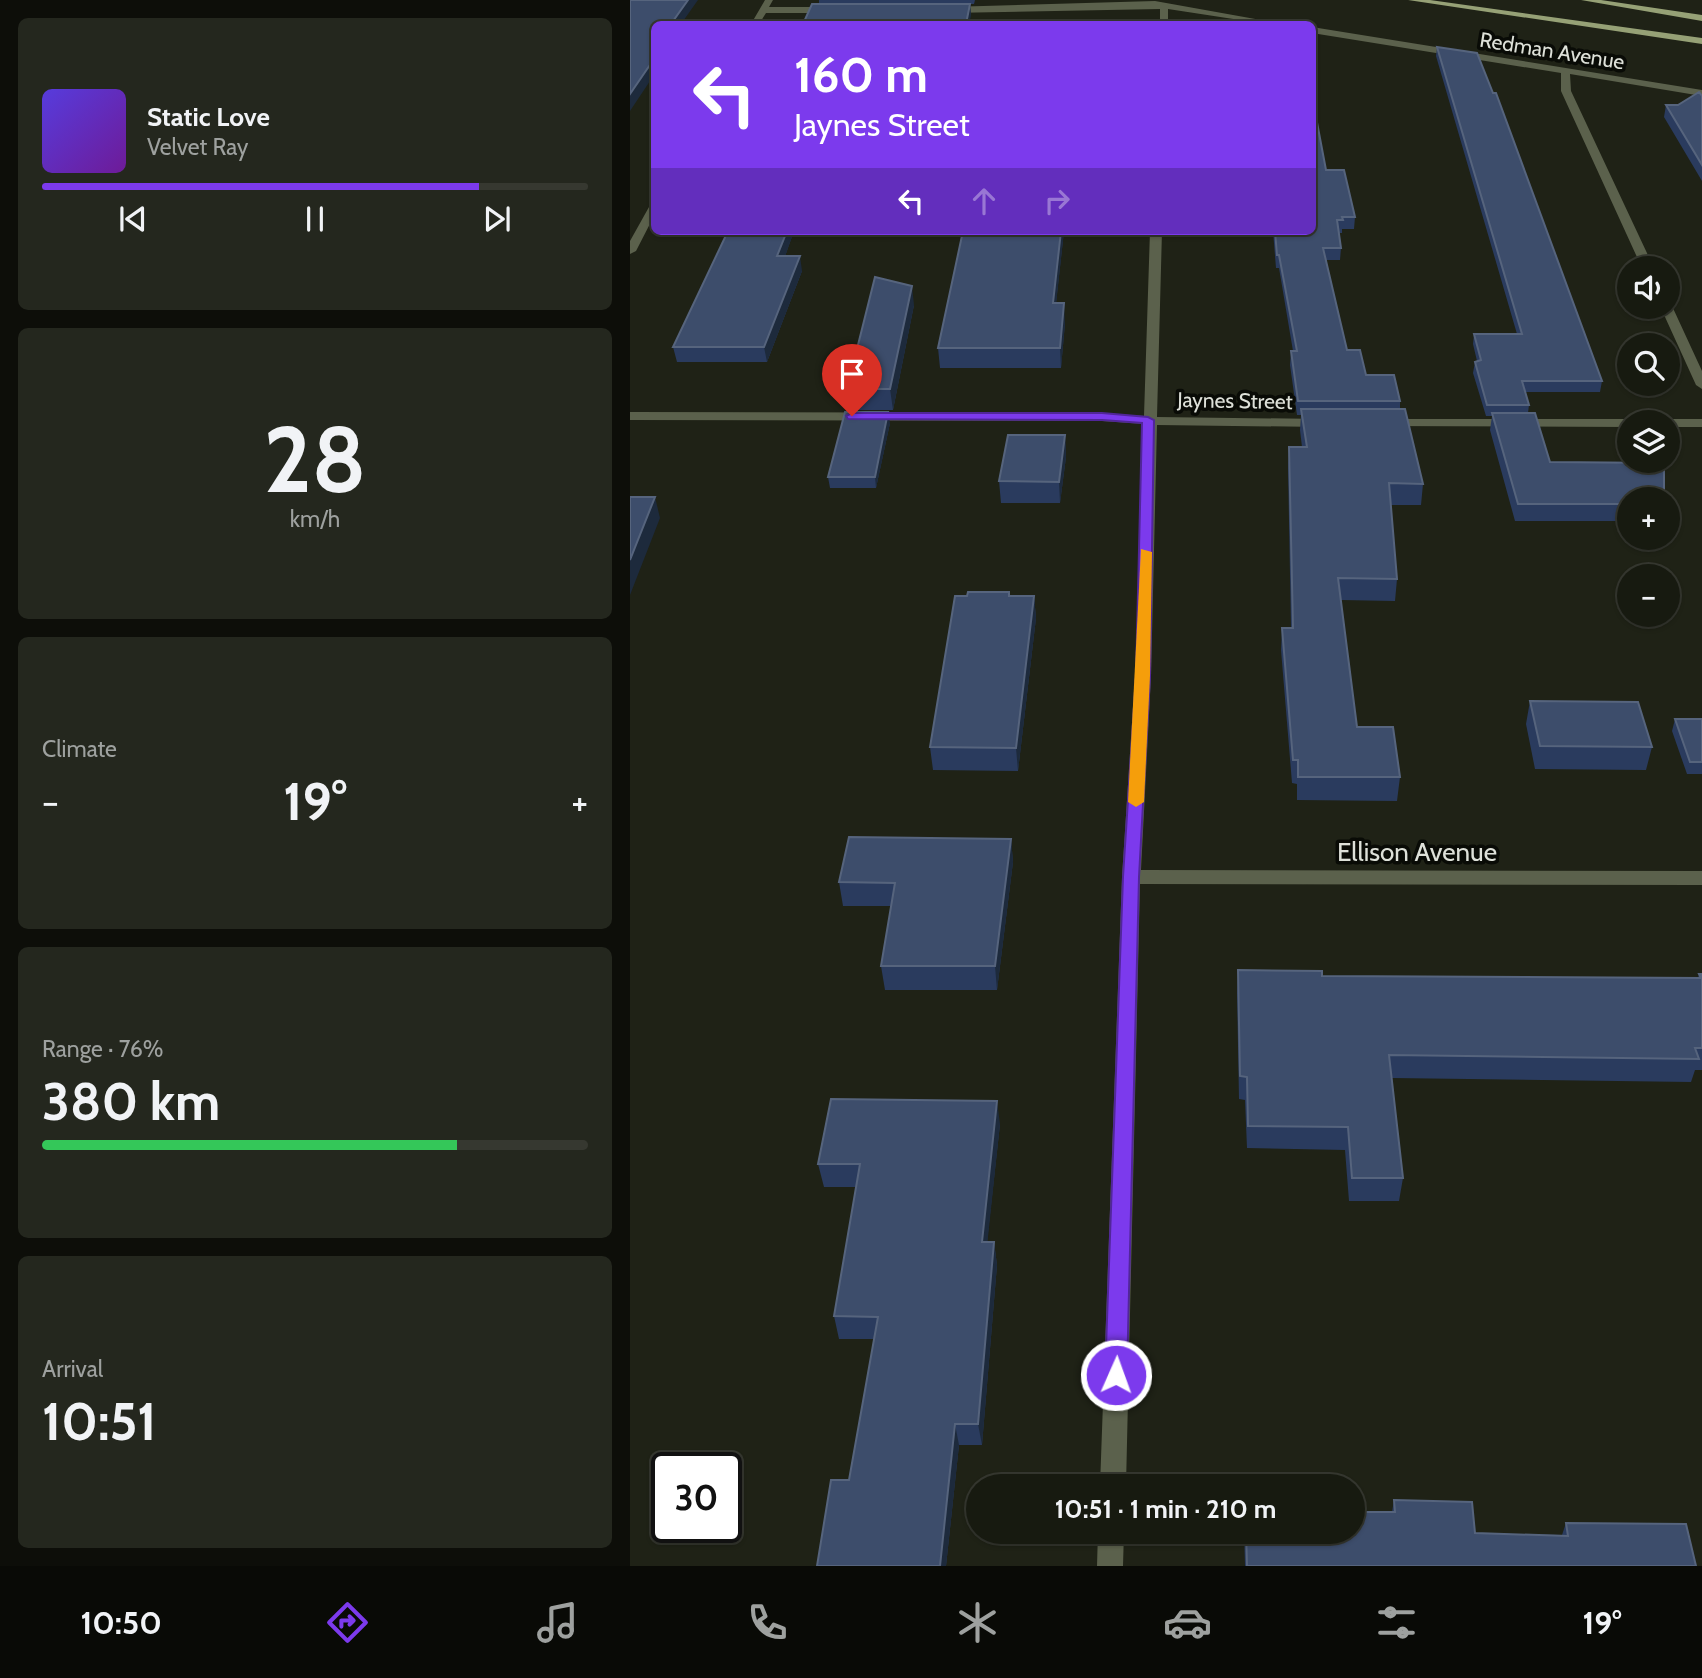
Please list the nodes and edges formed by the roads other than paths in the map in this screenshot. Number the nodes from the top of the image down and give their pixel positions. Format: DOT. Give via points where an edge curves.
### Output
graph roads {
  1 [pos="769,0"];
  2 [pos="1138,0"];
  3 [pos="1412,0"];
  4 [pos="1585,0"];
  5 [pos="1164,6"];
  6 [pos="763,10"];
  7 [pos="840,10"];
  8 [pos="934,10"];
  9 [pos="1702,18"];
  10 [pos="757,21"];
  11 [pos="1164,21"];
  12 [pos="1260,21"];
  13 [pos="1316,31"];
  14 [pos="1702,41"];
  15 [pos="1565,70"];
  16 [pos="1702,93"];
  17 [pos="651,212"];
  18 [pos="1156,235"];
  19 [pos="630,251"];
  20 [pos="1642,256"];
  21 [pos="1672,319"];
  22 [pos="1702,384"];
  23 [pos="630,416"];
  24 [pos="1148,420"];
  25 [pos="1343,423"];
  26 [pos="1370,423"];
  27 [pos="1617,423"];
  28 [pos="1680,423"];
  29 [pos="1702,423"];
  30 [pos="1131,877"];
  31 [pos="1702,878"];
  32 [pos="1113,1474"];
  33 [pos="1111,1544"];
  34 [pos="1110,1566"];
  1 -- 6 [label="street"];
  2 -- 5 [label="street"];
  3 -- 14 [label="main road"];
  4 -- 9 [label="main road"];
  5 -- 8 [label="street"];
  5 -- 11 [label="street"];
  5 -- 12 [label="street"];
  6 -- 7 [label="street"];
  6 -- 10 [label="street"];
  13 -- 15 [label="street, Redman Avenue"];
  15 -- 16 [label="street, Redman Avenue"];
  15 -- 20 [label="street" via="1566,91"];
  17 -- 19 [label="street"];
  18 -- 24 [label="street"];
  21 -- 22 [label="street"];
  23 -- 24 [label="street, Jaynes Street" via="1102,416"];
  24 -- 25 [label="street, Jaynes Street"];
  24 -- 30 [label="street" via="1143,676"];
  26 -- 27 [label="street"];
  28 -- 29 [label="street"];
  30 -- 31 [label="street, Ellison Avenue"];
  30 -- 32 [label="street"];
  33 -- 34 [label="street"];
}
